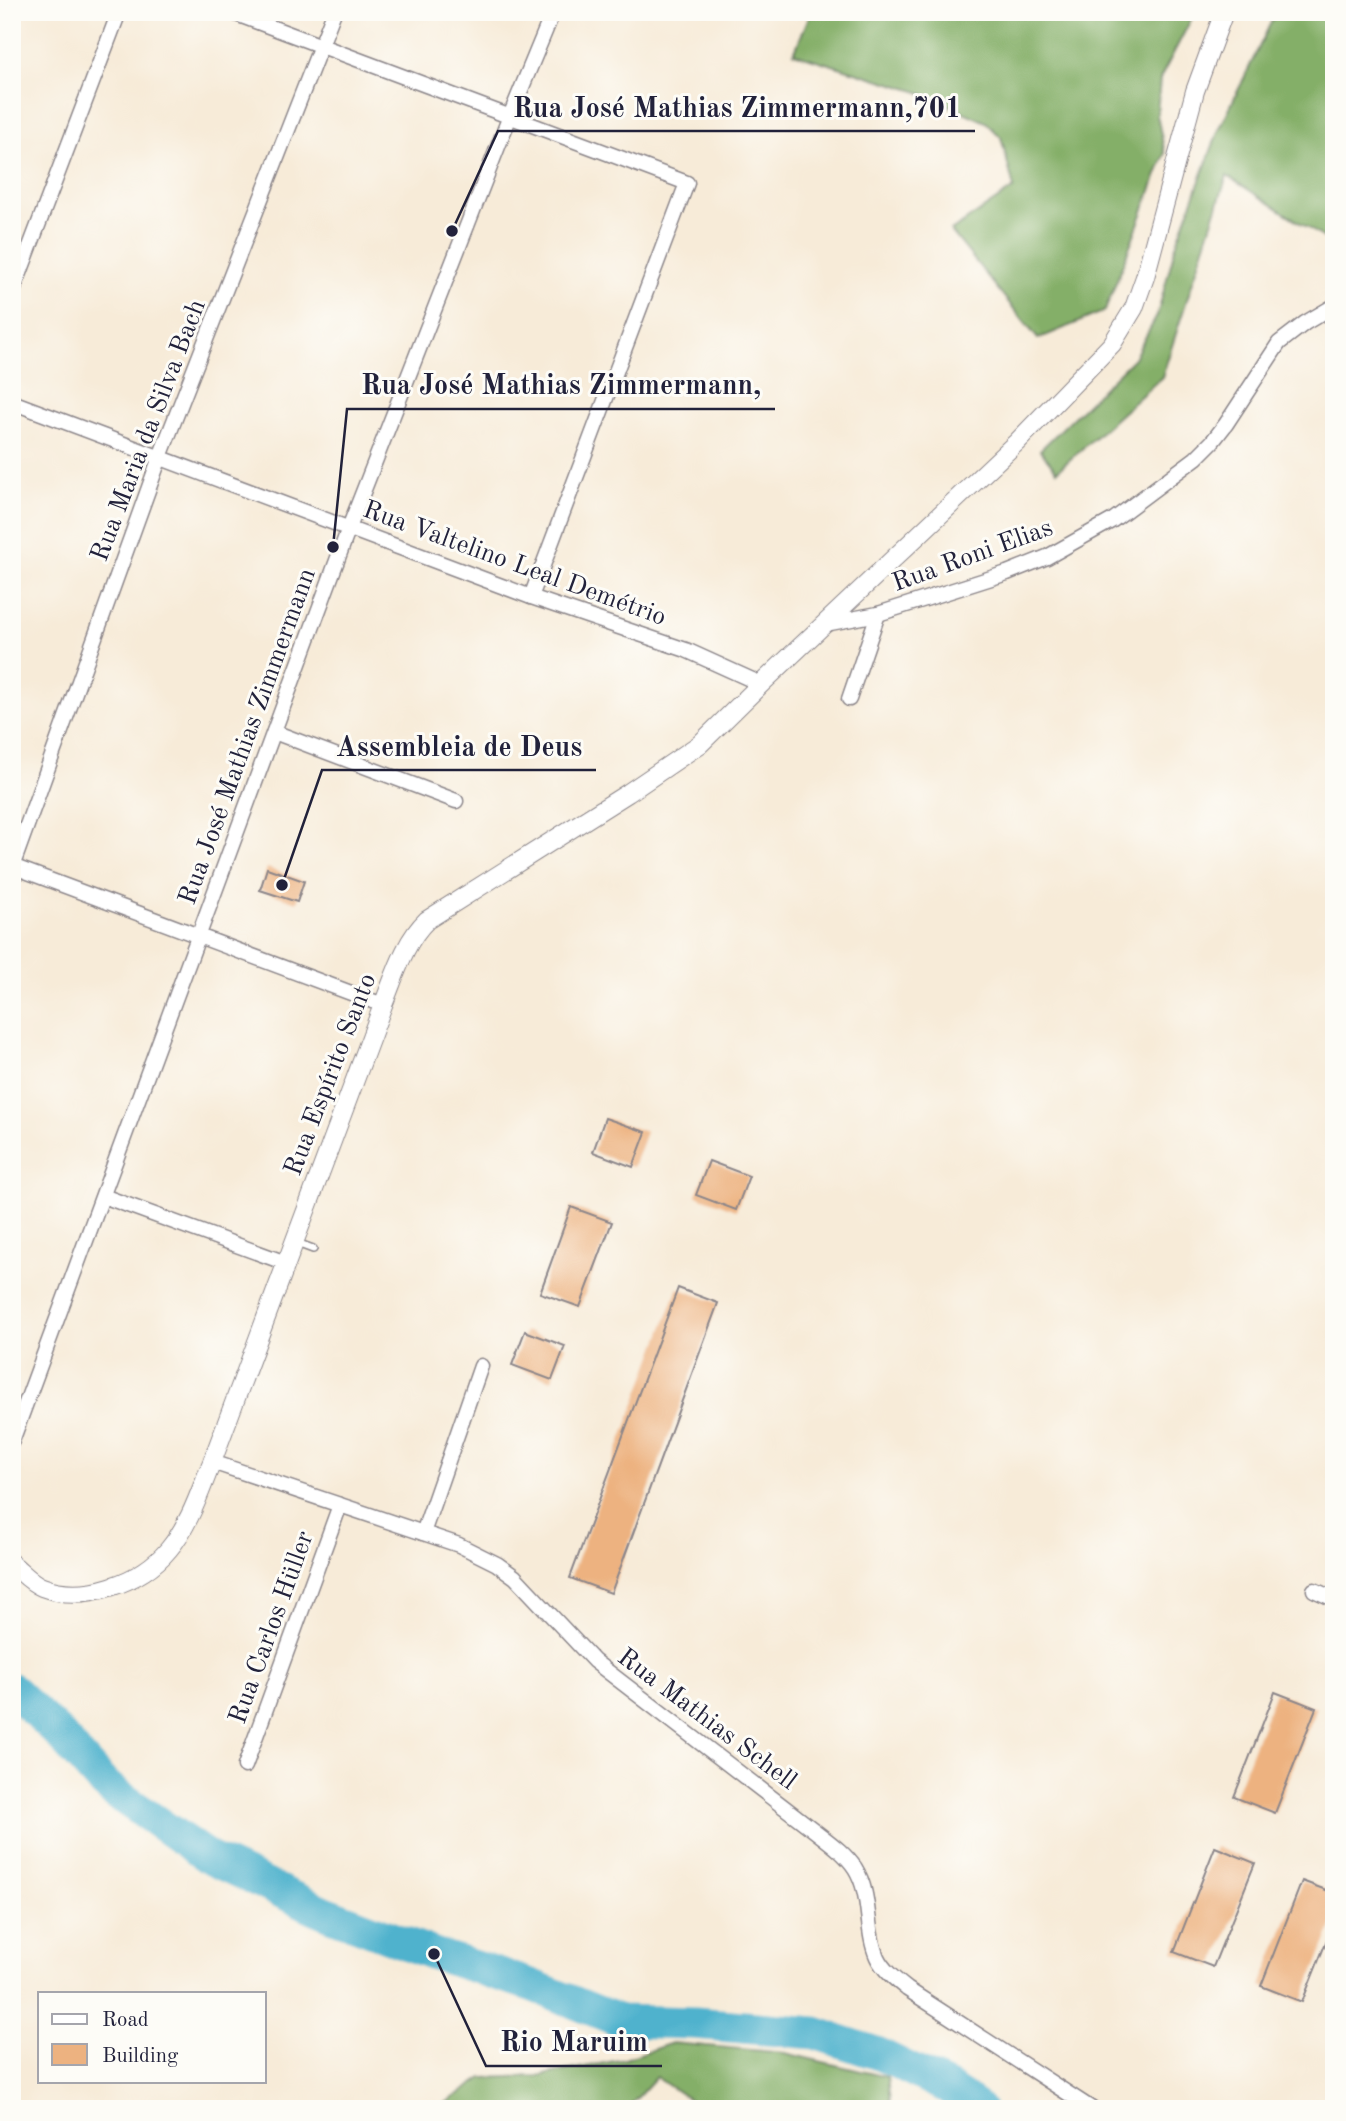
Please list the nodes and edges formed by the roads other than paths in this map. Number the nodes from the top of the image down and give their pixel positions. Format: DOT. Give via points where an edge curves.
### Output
graph roads {
  1 [pos="119,12"];
  2 [pos="231,12"];
  3 [pos="334,12"];
  4 [pos="553,12"];
  5 [pos="1224,12"];
  6 [pos="322,46"];
  7 [pos="511,116"];
  8 [pos="12,294"];
  9 [pos="1334,306"];
  10 [pos="12,402"];
  11 [pos="160,457"];
  12 [pos="349,528"];
  13 [pos="531,597"];
  14 [pos="878,614"];
  15 [pos="824,624"];
  16 [pos="761,684"];
  17 [pos="849,699"];
  18 [pos="274,733"];
  19 [pos="456,801"];
  20 [pos="12,866"];
  21 [pos="198,936"];
  22 [pos="383,1005"];
  23 [pos="103,1196"];
  24 [pos="294,1242"];
  25 [pos="313,1249"];
  26 [pos="286,1263"];
  27 [pos="481,1366"];
  28 [pos="12,1441"];
  29 [pos="212,1462"];
  30 [pos="340,1505"];
  31 [pos="423,1534"];
  32 [pos="12,1564"];
  33 [pos="1314,1590"];
  34 [pos="1334,1599"];
  35 [pos="246,1766"];
  36 [pos="1093,2109"];
  1 -- 8 [label="street"];
  2 -- 6 [label="street"];
  3 -- 6 [label="street, Rua Maria da Silva Bach"];
  4 -- 7 [label="street, Rua José Mathias Zimmermann"];
  5 -- 15 [label="street, Rua Espírito Santo" via="1195,91 1145,277 1126,325 1095,364 1017,442"];
  6 -- 7 [label="street"];
  6 -- 11 [label="street, Rua Maria da Silva Bach"];
  7 -- 12 [label="street, Rua José Mathias Zimmermann"];
  7 -- 13 [label="street" via="687,183"];
  9 -- 14 [label="street, Rua Roni Elias" via="1279,343 1226,424 1196,458 1113,520 1027,565"];
  10 -- 11 [label="street, Rua Valtelino Leal Demétrio"];
  11 -- 12 [label="street, Rua Valtelino Leal Demétrio"];
  11 -- 20 [label="street, Rua Maria da Silva Bach"];
  12 -- 13 [label="street, Rua Valtelino Leal Demétrio"];
  12 -- 18 [label="street, Rua José Mathias Zimmermann"];
  13 -- 16 [label="street, Rua Valtelino Leal Demétrio" via="686,650"];
  14 -- 15 [label="street, Rua Roni Elias"];
  14 -- 17 [label="street"];
  15 -- 16 [label="street, Rua Espírito Santo"];
  16 -- 22 [label="street, Rua Espírito Santo" via="687,755 427,920 410,941"];
  18 -- 19 [label="street"];
  18 -- 21 [label="street, Rua José Mathias Zimmermann"];
  20 -- 21 [label="street"];
  21 -- 22 [label="street"];
  21 -- 23 [label="street, Rua José Mathias Zimmermann"];
  22 -- 24 [label="street, Rua Espírito Santo"];
  23 -- 26 [label="street"];
  23 -- 28 [label="street, Rua José Mathias Zimmermann"];
  24 -- 25 [label="lane"];
  24 -- 26 [label="street, Rua Espírito Santo"];
  26 -- 29 [label="street, Rua Espírito Santo"];
  27 -- 31 [label="street"];
  29 -- 30 [label="street, Rua Mathias Schell"];
  29 -- 32 [label="street, Rua Espírito Santo" via="195,1505 169,1549 137,1574 94,1591 57,1592 38,1586"];
  30 -- 31 [label="street, Rua Mathias Schell"];
  30 -- 35 [label="street, Rua Carlos Hüller"];
  31 -- 36 [label="street, Rua Mathias Schell" via="477,1553 515,1577 594,1661 835,1846 861,1880 877,1957 893,1977"];
  33 -- 34 [label="street"];
}
